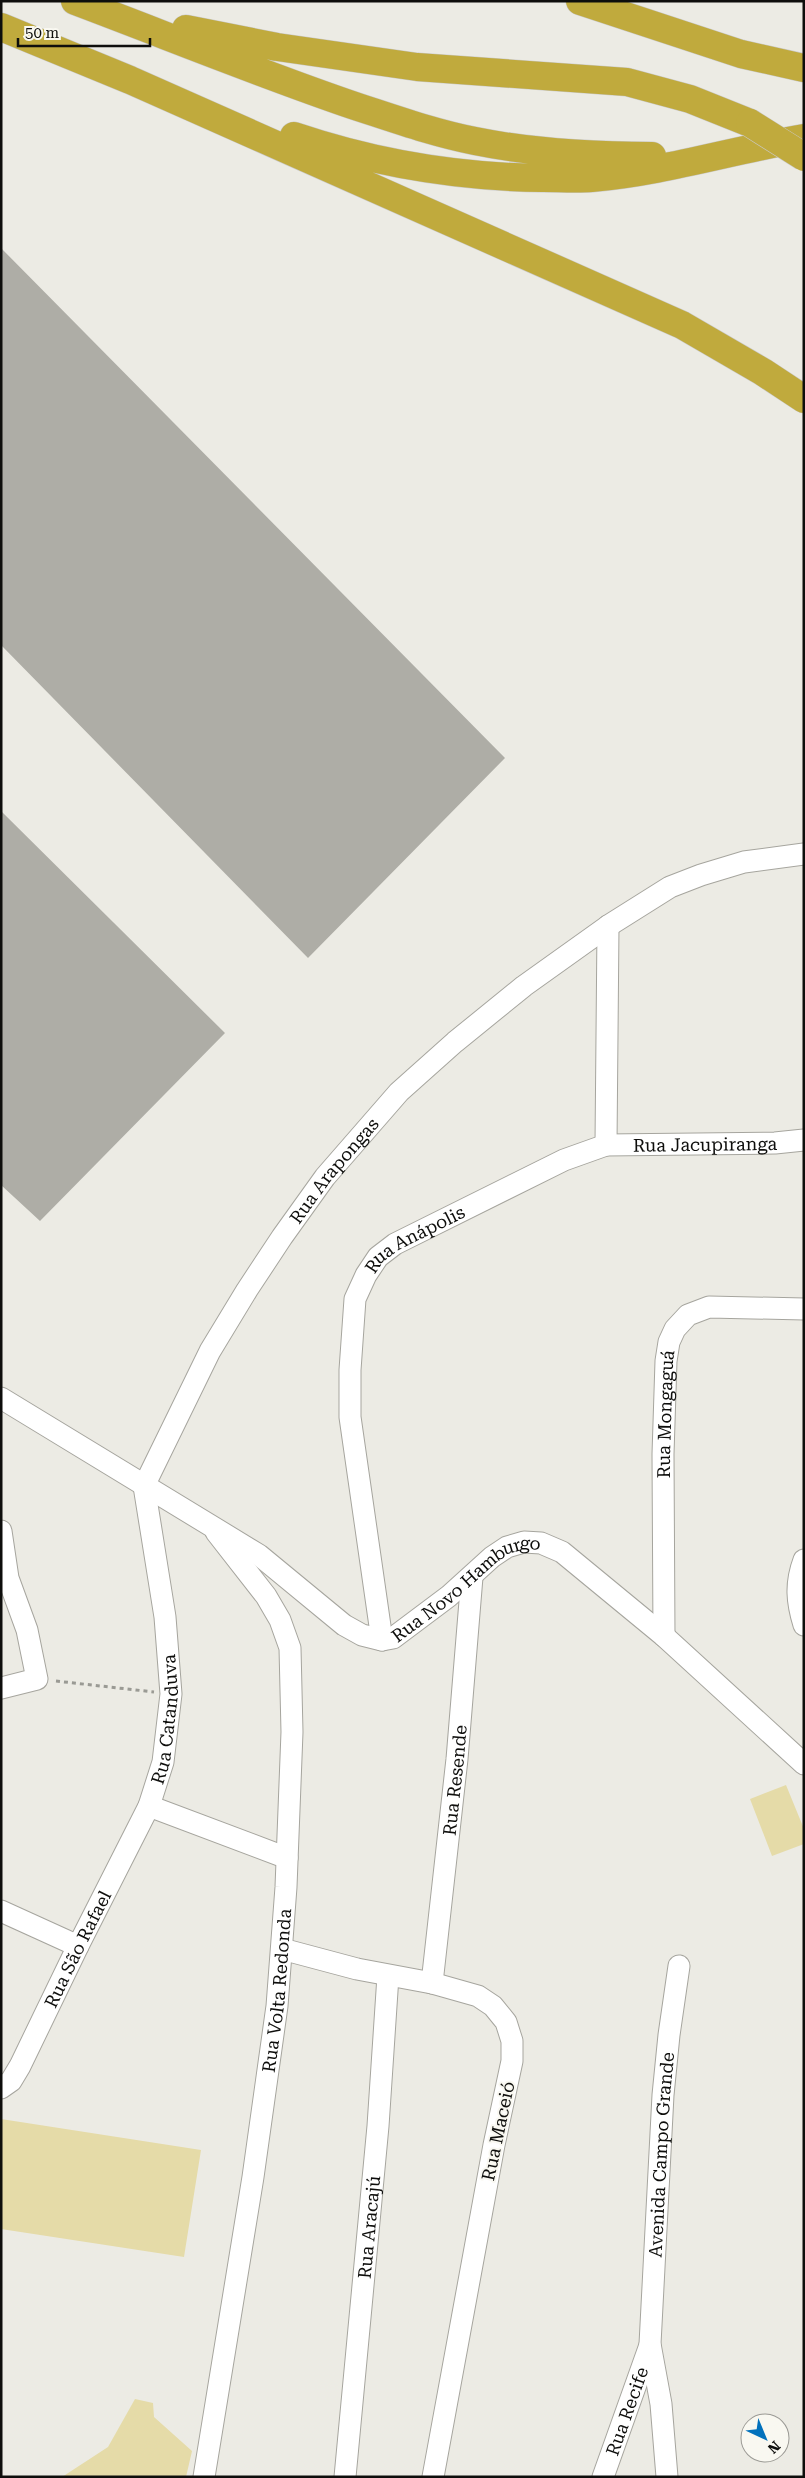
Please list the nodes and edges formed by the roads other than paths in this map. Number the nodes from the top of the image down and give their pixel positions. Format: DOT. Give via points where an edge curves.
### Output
graph roads {
  1 [pos="75,1"];
  2 [pos="580,1"];
  3 [pos="114,16"];
  4 [pos="1,27"];
  5 [pos="804,68"];
  6 [pos="130,80"];
  7 [pos="804,138"];
  8 [pos="741,149"];
  9 [pos="804,158"];
  10 [pos="804,399"];
  11 [pos="804,854"];
  12 [pos="608,926"];
  13 [pos="804,1140"];
  14 [pos="606,1145"];
  15 [pos="804,1309"];
  16 [pos="1,1398"];
  17 [pos="144,1486"];
  18 [pos="210,1524"];
  19 [pos="1,1531"];
  20 [pos="804,1560"];
  21 [pos="472,1576"];
  22 [pos="804,1626"];
  23 [pos="664,1636"];
  24 [pos="382,1640"];
  25 [pos="1,1688"];
  26 [pos="804,1764"];
  27 [pos="149,1806"];
  28 [pos="287,1858"];
  29 [pos="1,1911"];
  30 [pos="78,1946"];
  31 [pos="282,1949"];
  32 [pos="679,1966"];
  33 [pos="388,1976"];
  34 [pos="432,1983"];
  35 [pos="1,2088"];
  36 [pos="650,2344"];
  37 [pos="631,2398"];
  38 [pos="661,2404"];
  39 [pos="204,2477"];
  40 [pos="345,2477"];
  41 [pos="433,2477"];
  42 [pos="604,2477"];
  43 [pos="667,2477"];
  1 -- 3 [label="highway"];
  2 -- 5 [label="highway" via="741,54"];
  3 -- 8 [label="highway" via="314,92 473,141 526,150 596,156 662,156"];
  3 -- 9 [label="highway, bridge" via="277,47 417,67 628,82 690,99 750,123"];
  4 -- 6 [label="highway"];
  6 -- 8 [label="highway" via="316,143 378,160 446,172 515,178 590,178 648,171"];
  6 -- 10 [label="highway" via="682,325"];
  7 -- 8 [label="highway"];
  11 -- 12 [label="street, Rua Arapongas" via="744,862 700,875 670,887"];
  12 -- 14 [label="street"];
  12 -- 17 [label="street, Rua Arapongas" via="524,986 455,1042 399,1092 325,1178 282,1237 210,1350"];
  13 -- 14 [label="street, Rua Jacupiranga"];
  14 -- 24 [label="street, Rua Anápolis" via="564,1160 395,1244 378,1258 362,1283 355,1308 350,1416"];
  15 -- 23 [label="street, Rua Mongaguá" via="709,1307 688,1315 675,1329 669,1342 663,1454"];
  16 -- 17 [label="street, Rua Novo Hamburgo"];
  17 -- 18 [label="street, Rua Novo Hamburgo"];
  17 -- 27 [label="street, Rua Catanduva" via="164,1617 171,1694 163,1762"];
  18 -- 24 [label="street, Rua Novo Hamburgo" via="260,1554 344,1625 362,1635"];
  18 -- 28 [label="street, Rua Volta Redonda" via="266,1596 280,1620 290,1648 292,1732"];
  19 -- 25 [label="street" via="8,1578 27,1630 38,1679"];
  20 -- 22 [label="street" via="796,1589"];
  21 -- 23 [label="street, Rua Novo Hamburgo" via="507,1547 524,1542 541,1543 562,1552"];
  21 -- 24 [label="street, Rua Novo Hamburgo" via="412,1625 393,1638"];
  21 -- 34 [label="street, Rua Resende" via="457,1759"];
  23 -- 26 [label="street, Rua Novo Hamburgo"];
  27 -- 28 [label="street, Rua Catanduva"];
  27 -- 30 [label="street, Rua São Rafael"];
  28 -- 31 [label="street, Rua Volta Redonda"];
  29 -- 30 [label="street"];
  30 -- 35 [label="street, Rua São Rafael" via="20,2066 11,2081"];
  31 -- 33 [label="street, Rua Maceió"];
  31 -- 39 [label="street, Rua Volta Redonda" via="253,2177"];
  32 -- 36 [label="street, Avenida Campo Grande" via="663,2095"];
  33 -- 34 [label="street, Rua Maceió"];
  33 -- 40 [label="street, Rua Aracajú" via="378,2126"];
  34 -- 41 [label="street, Rua Maceió" via="478,1996 493,2006 506,2022 512,2041 512,2061"];
  36 -- 37 [label="street, Rua Recife"];
  36 -- 38 [label="street"];
  37 -- 38 [label="street"];
  37 -- 42 [label="street, Rua Recife"];
  38 -- 43 [label="street"];
}
